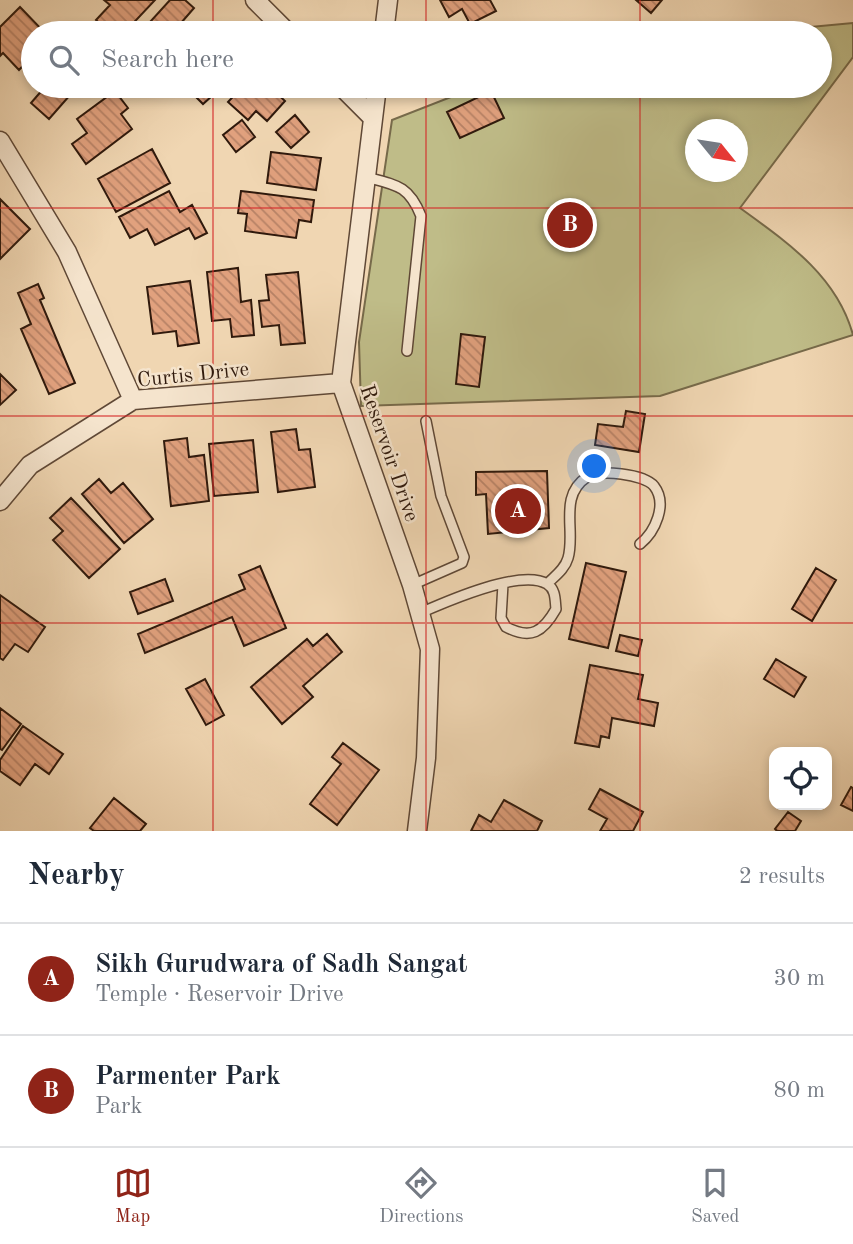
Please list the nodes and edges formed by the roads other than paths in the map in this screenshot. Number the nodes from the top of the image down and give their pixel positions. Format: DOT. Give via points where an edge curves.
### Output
graph roads {
  1 [pos="255,0"];
  2 [pos="388,0"];
  3 [pos="276,21"];
  4 [pos="385,21"];
  5 [pos="353,98"];
  6 [pos="376,98"];
  7 [pos="373,118"];
  8 [pos="0,141"];
  9 [pos="366,177"];
  10 [pos="407,351"];
  11 [pos="341,383"];
  12 [pos="134,400"];
  13 [pos="426,421"];
  14 [pos="0,500"];
  15 [pos="640,544"];
  16 [pos="503,584"];
  17 [pos="547,584"];
  18 [pos="412,585"];
  19 [pos="420,613"];
  20 [pos="416,831"];
  1 -- 3 [label="street"];
  2 -- 4 [label="street"];
  5 -- 7 [label="street"];
  6 -- 7 [label="street, Reservoir Drive"];
  7 -- 9 [label="street, Reservoir Drive"];
  8 -- 12 [label="street" via="67,253"];
  9 -- 10 [label="lane" via="404,189 414,197 421,216"];
  9 -- 11 [label="street, Reservoir Drive"];
  11 -- 12 [label="street, Curtis Drive"];
  11 -- 18 [label="street, Reservoir Drive"];
  12 -- 14 [label="street, Curtis Drive" via="30,465"];
  13 -- 18 [label="lane" via="440,496 464,557 463,563"];
  15 -- 17 [label="lane" via="656,526 659,504 655,488 647,480 604,472 587,476 570,498 569,556"];
  16 -- 17 [label="lane" via="531,579"];
  16 -- 17 [label="lane" via="501,618 506,627 531,635 540,632 556,609 554,591"];
  16 -- 19 [label="lane" via="469,590"];
  18 -- 19 [label="street, Reservoir Drive"];
  19 -- 20 [label="street, Reservoir Drive" via="431,673"];
}
